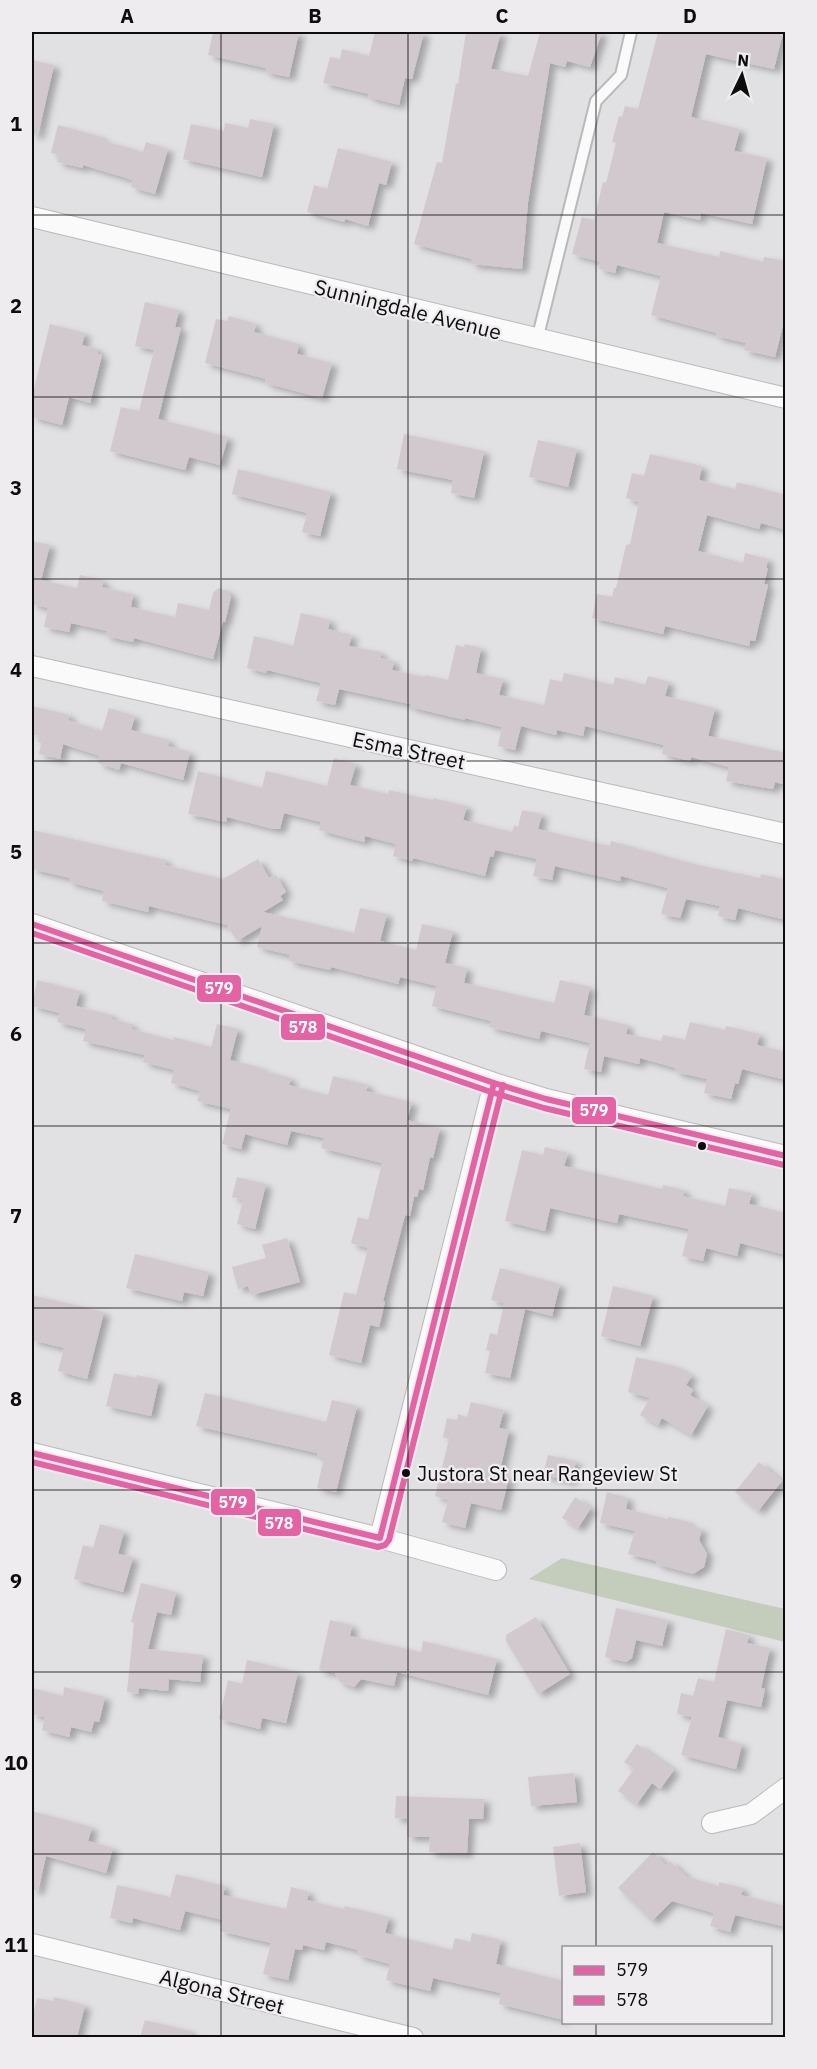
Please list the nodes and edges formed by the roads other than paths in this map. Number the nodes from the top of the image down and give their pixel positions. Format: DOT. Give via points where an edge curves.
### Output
graph roads {
  1 [pos="631,32"];
  2 [pos="32,217"];
  3 [pos="537,340"];
  4 [pos="786,398"];
  5 [pos="32,666"];
  6 [pos="786,834"];
  7 [pos="32,924"];
  8 [pos="494,1083"];
  9 [pos="786,1156"];
  10 [pos="32,1453"];
  11 [pos="380,1538"];
  12 [pos="496,1570"];
  13 [pos="786,1788"];
  14 [pos="712,1823"];
  15 [pos="32,1944"];
  16 [pos="413,2037"];
  1 -- 3 [label="lane" via="621,75 596,101"];
  2 -- 3 [label="street, Sunningdale Avenue"];
  3 -- 4 [label="street, Sunningdale Avenue"];
  5 -- 6 [label="street, Esma Street"];
  7 -- 8 [label="street"];
  8 -- 9 [label="street"];
  8 -- 11 [label="street"];
  10 -- 11 [label="street"];
  11 -- 12 [label="street"];
  13 -- 14 [label="street" via="751,1814"];
  15 -- 16 [label="street, Algona Street"];
}
